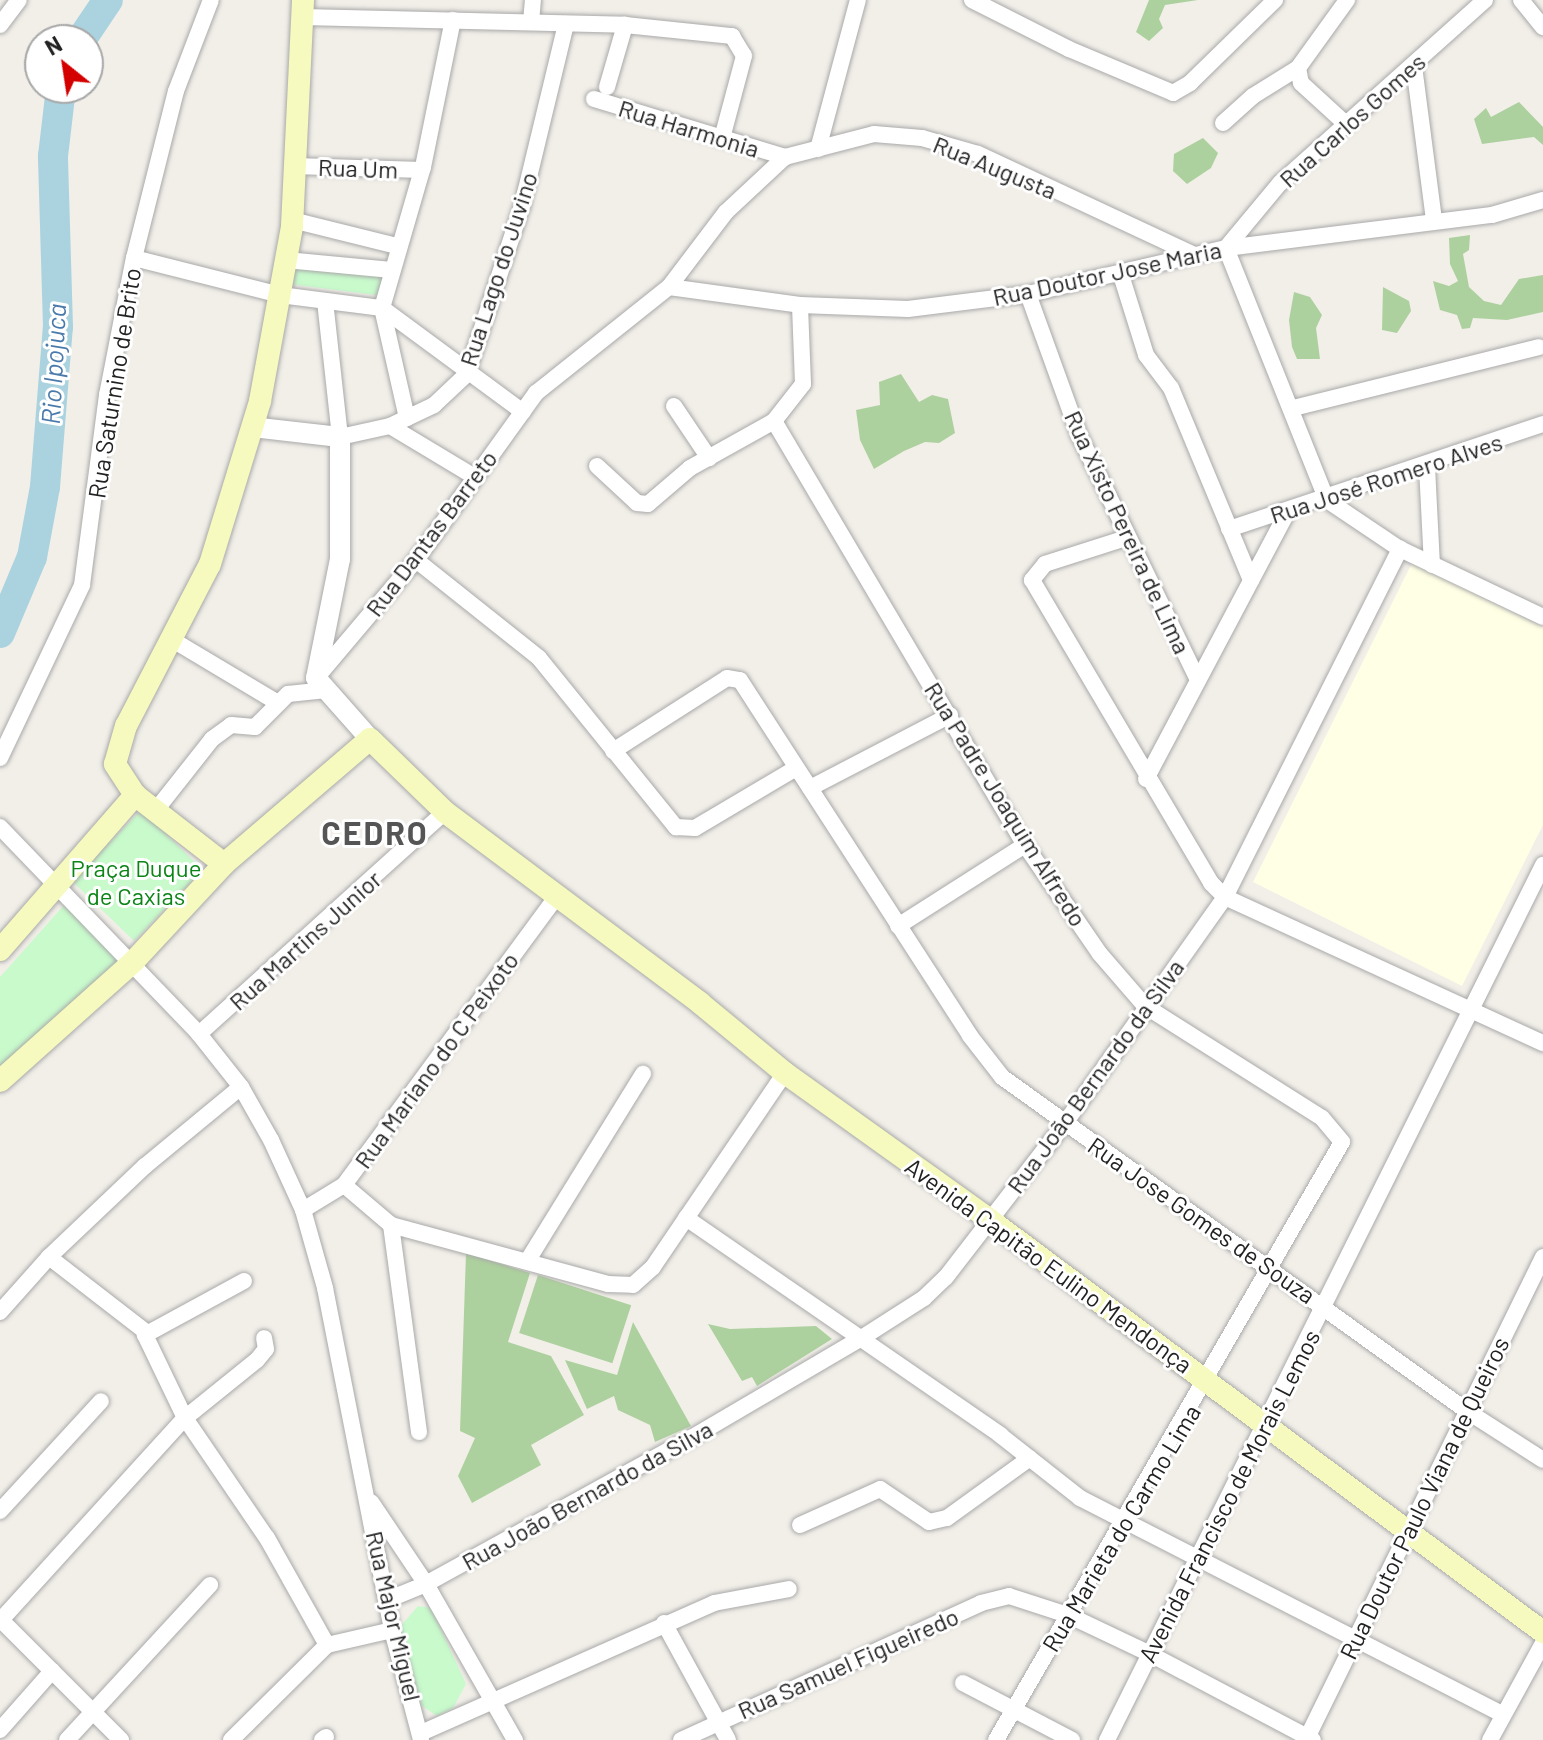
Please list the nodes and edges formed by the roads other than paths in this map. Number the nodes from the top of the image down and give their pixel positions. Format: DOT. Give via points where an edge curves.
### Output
graph roads {
  1 [pos="19,0"];
  2 [pos="211,0"];
  3 [pos="533,0"];
  4 [pos="858,0"];
  5 [pos="972,0"];
  6 [pos="1275,0"];
  7 [pos="1485,0"];
  8 [pos="1521,0"];
  9 [pos="1338,3"];
  10 [pos="303,9"];
  11 [pos="453,20"];
  12 [pos="531,22"];
  13 [pos="566,24"];
  14 [pos="0,25"];
  15 [pos="625,25"];
  16 [pos="1543,27"];
  17 [pos="1414,66"];
  18 [pos="1298,68"];
  19 [pos="607,87"];
  20 [pos="594,99"];
  21 [pos="1223,123"];
  22 [pos="1347,125"];
  23 [pos="722,138"];
  24 [pos="818,149"];
  25 [pos="785,157"];
  26 [pos="294,166"];
  27 [pos="422,170"];
  28 [pos="1543,200"];
  29 [pos="292,220"];
  30 [pos="1434,221"];
  31 [pos="397,246"];
  32 [pos="1226,248"];
  33 [pos="1195,255"];
  34 [pos="134,258"];
  35 [pos="286,260"];
  36 [pos="392,270"];
  37 [pos="1121,275"];
  38 [pos="669,287"];
  39 [pos="1028,294"];
  40 [pos="280,295"];
  41 [pos="325,301"];
  42 [pos="800,305"];
  43 [pos="382,308"];
  44 [pos="1539,347"];
  45 [pos="467,374"];
  46 [pos="674,406"];
  47 [pos="1293,408"];
  48 [pos="523,412"];
  49 [pos="407,418"];
  50 [pos="774,421"];
  51 [pos="1543,424"];
  52 [pos="390,426"];
  53 [pos="252,427"];
  54 [pos="340,437"];
  55 [pos="709,458"];
  56 [pos="597,466"];
  57 [pos="1427,467"];
  58 [pos="475,477"];
  59 [pos="1327,500"];
  60 [pos="1288,511"];
  61 [pos="1229,529"];
  62 [pos="1126,538"];
  63 [pos="1400,549"];
  64 [pos="416,560"];
  65 [pos="1432,565"];
  66 [pos="1251,580"];
  67 [pos="1542,615"];
  68 [pos="171,639"];
  69 [pos="1198,680"];
  70 [pos="320,684"];
  71 [pos="278,703"];
  72 [pos="950,715"];
  73 [pos="370,739"];
  74 [pos="613,751"];
  75 [pos="0,758"];
  76 [pos="796,768"];
  77 [pos="1146,779"];
  78 [pos="810,788"];
  79 [pos="135,795"];
  80 [pos="156,810"];
  81 [pos="445,812"];
  82 [pos="0,827"];
  83 [pos="1025,845"];
  84 [pos="224,864"];
  85 [pos="1543,865"];
  86 [pos="58,884"];
  87 [pos="557,896"];
  88 [pos="1225,897"];
  89 [pos="898,926"];
  90 [pos="0,950"];
  91 [pos="134,961"];
  92 [pos="1145,1006"];
  93 [pos="1470,1009"];
  94 [pos="199,1034"];
  95 [pos="1543,1043"];
  96 [pos="785,1073"];
  97 [pos="643,1074"];
  98 [pos="0,1081"];
  99 [pos="241,1087"];
  100 [pos="1065,1123"];
  101 [pos="1341,1150"];
  102 [pos="344,1185"];
  103 [pos="303,1210"];
  104 [pos="686,1218"];
  105 [pos="990,1220"];
  106 [pos="391,1225"];
  107 [pos="49,1257"];
  108 [pos="1543,1257"];
  109 [pos="528,1260"];
  110 [pos="1271,1272"];
  111 [pos="244,1281"];
  112 [pos="1324,1307"];
  113 [pos="0,1312"];
  114 [pos="146,1332"];
  115 [pos="264,1338"];
  116 [pos="860,1339"];
  117 [pos="1207,1382"];
  118 [pos="101,1401"];
  119 [pos="1467,1411"];
  120 [pos="185,1418"];
  121 [pos="1264,1424"];
  122 [pos="419,1432"];
  123 [pos="1030,1458"];
  124 [pos="1543,1460"];
  125 [pos="365,1492"];
  126 [pos="0,1511"];
  127 [pos="1124,1523"];
  128 [pos="800,1525"];
  129 [pos="1407,1535"];
  130 [pos="1199,1556"];
  131 [pos="426,1584"];
  132 [pos="210,1585"];
  133 [pos="789,1589"];
  134 [pos="387,1600"];
  135 [pos="1068,1615"];
  136 [pos="0,1621"];
  137 [pos="664,1623"];
  138 [pos="392,1630"];
  139 [pos="1543,1632"];
  140 [pos="1353,1639"];
  141 [pos="1543,1643"];
  142 [pos="327,1645"];
  143 [pos="1150,1654"];
  144 [pos="52,1671"];
  145 [pos="963,1683"];
  146 [pos="493,1703"];
  147 [pos="1015,1710"];
  148 [pos="93,1711"];
  149 [pos="1503,1714"];
  150 [pos="718,1721"];
  151 [pos="0,1730"];
  152 [pos="421,1736"];
  153 [pos="1309,1739"];
  154 [pos="67,1740"];
  155 [pos="121,1740"];
  156 [pos="231,1740"];
  157 [pos="515,1740"];
  158 [pos="681,1740"];
  159 [pos="728,1740"];
  160 [pos="996,1740"];
  161 [pos="1072,1740"];
  162 [pos="1107,1740"];
  163 [pos="1490,1740"];
  1 -- 14 [label="street"];
  2 -- 34 [label="street, Rua Saturnino de Brito" via="176,91"];
  3 -- 12 [label="street"];
  4 -- 24 [label="street"];
  5 -- 6 [label="street" via="1173,93 1190,83"];
  7 -- 17 [label="street, Rua Carlos Gomes"];
  8 -- 16 [label="street"];
  9 -- 18 [label="street"];
  10 -- 11 [label="street"];
  10 -- 26 [label="main road"];
  11 -- 12 [label="street"];
  11 -- 27 [label="street"];
  12 -- 13 [label="street"];
  13 -- 15 [label="street"];
  13 -- 45 [label="street, Rua Lago do Juvino" via="522,206"];
  15 -- 19 [label="street"];
  15 -- 23 [label="street" via="732,36 744,56"];
  17 -- 22 [label="street, Rua Carlos Gomes"];
  17 -- 30 [label="street"];
  18 -- 21 [label="street" via="1253,96"];
  18 -- 22 [label="street" via="1301,83"];
  20 -- 23 [label="street, Rua Harmonia"];
  22 -- 32 [label="street, Rua Carlos Gomes" via="1280,183"];
  23 -- 25 [label="street, Rua Harmonia"];
  24 -- 25 [label="street, Rua Augusta"];
  24 -- 33 [label="street, Rua Augusta" via="874,134 922,138 978,154"];
  25 -- 38 [label="street, Rua Dantas Barreto" via="726,212"];
  26 -- 27 [label="street, Rua Um"];
  26 -- 29 [label="main road"];
  27 -- 31 [label="street"];
  28 -- 30 [label="street, Rua Doutor Jose Maria" via="1503,213"];
  29 -- 31 [label="street"];
  29 -- 35 [label="main road"];
  30 -- 32 [label="street, Rua Doutor Jose Maria"];
  31 -- 36 [label="street"];
  32 -- 33 [label="street, Rua Doutor Jose Maria"];
  32 -- 47 [label="street"];
  33 -- 37 [label="street, Rua Doutor Jose Maria"];
  34 -- 40 [label="street"];
  34 -- 75 [label="street, Rua Saturnino de Brito" via="107,395 82,585"];
  35 -- 36 [label="street"];
  35 -- 40 [label="main road"];
  36 -- 43 [label="street"];
  37 -- 39 [label="street, Rua Doutor Jose Maria"];
  37 -- 61 [label="street" via="1146,355 1171,388"];
  38 -- 42 [label="street, Rua Doutor Jose Maria"];
  38 -- 48 [label="street, Rua Dantas Barreto" via="544,386"];
  39 -- 42 [label="street, Rua Doutor Jose Maria" via="908,309"];
  39 -- 62 [label="street, Rua Xisto Pereira de Lima" via="1079,435"];
  40 -- 41 [label="street"];
  40 -- 53 [label="main road"];
  41 -- 43 [label="street"];
  41 -- 54 [label="street"];
  42 -- 50 [label="street" via="803,384"];
  43 -- 45 [label="street"];
  43 -- 49 [label="street"];
  44 -- 47 [label="street"];
  45 -- 48 [label="street"];
  45 -- 49 [label="street, Rua Lago do Juvino" via="434,405"];
  46 -- 55 [label="street"];
  47 -- 59 [label="street"];
  48 -- 58 [label="street, Rua Dantas Barreto"];
  49 -- 52 [label="street, Rua Lago do Juvino"];
  50 -- 55 [label="street"];
  50 -- 72 [label="street, Rua Padre Joaquim Alfredo"];
  51 -- 57 [label="street, Rua José Romero Alves"];
  52 -- 54 [label="street, Rua Lago do Juvino"];
  52 -- 58 [label="street"];
  53 -- 54 [label="street"];
  53 -- 68 [label="main road" via="210,564"];
  54 -- 70 [label="street, Rua Dantas Barreto" via="341,547"];
  55 -- 56 [label="street" via="644,505"];
  57 -- 59 [label="street, Rua José Romero Alves"];
  57 -- 65 [label="street"];
  58 -- 64 [label="street, Rua Dantas Barreto"];
  59 -- 60 [label="street, Rua José Romero Alves"];
  59 -- 63 [label="street"];
  60 -- 61 [label="street, Rua José Romero Alves"];
  60 -- 66 [label="street"];
  61 -- 66 [label="street"];
  62 -- 69 [label="street, Rua Xisto Pereira de Lima"];
  62 -- 77 [label="street" via="1037,569 1032,580 1049,618"];
  63 -- 65 [label="street"];
  63 -- 88 [label="street, Rua João Bernardo da Silva"];
  64 -- 70 [label="street, Rua Dantas Barreto"];
  64 -- 74 [label="street" via="539,658"];
  65 -- 67 [label="street"];
  66 -- 69 [label="street"];
  68 -- 71 [label="street"];
  68 -- 79 [label="main road" via="117,747 115,764"];
  69 -- 77 [label="street"];
  70 -- 71 [label="street" via="288,694"];
  70 -- 73 [label="street"];
  71 -- 80 [label="street" via="255,727 231,725 212,739"];
  72 -- 78 [label="street"];
  72 -- 83 [label="street, Rua Padre Joaquim Alfredo"];
  73 -- 81 [label="main road, Avenida Capitão Eulino Mendonça"];
  73 -- 84 [label="main road"];
  74 -- 76 [label="street" via="670,822 687,829"];
  74 -- 76 [label="street, Rua Jose Gomes de Souza" via="727,678 740,680"];
  76 -- 78 [label="street, Rua Jose Gomes de Souza"];
  77 -- 88 [label="street" via="1201,870"];
  78 -- 89 [label="street, Rua Jose Gomes de Souza"];
  79 -- 80 [label="main road"];
  79 -- 86 [label="main road"];
  80 -- 84 [label="main road"];
  81 -- 87 [label="main road, Avenida Capitão Eulino Mendonça"];
  81 -- 94 [label="street, Rua Martins Junior"];
  82 -- 86 [label="street"];
  83 -- 89 [label="street"];
  83 -- 92 [label="street, Rua Padre Joaquim Alfredo" via="1100,954"];
  84 -- 91 [label="main road"];
  85 -- 93 [label="street, Avenida Francisco de Morais Lemos"];
  86 -- 90 [label="main road"];
  86 -- 91 [label="street"];
  87 -- 96 [label="main road, Avenida Capitão Eulino Mendonça"];
  87 -- 102 [label="street, Rua Mariano do C Peixoto"];
  88 -- 92 [label="street, Rua João Bernardo da Silva"];
  88 -- 93 [label="street"];
  89 -- 100 [label="street, Rua Jose Gomes de Souza" via="986,1059"];
  91 -- 94 [label="street, Rua Major Miguel"];
  91 -- 98 [label="main road"];
  92 -- 100 [label="street, Rua João Bernardo da Silva"];
  92 -- 101 [label="street, Rua Padre Joaquim Alfredo" via="1322,1118 1339,1134"];
  93 -- 95 [label="street"];
  93 -- 112 [label="street, Avenida Francisco de Morais Lemos"];
  94 -- 99 [label="street, Rua Major Miguel"];
  96 -- 104 [label="street"];
  96 -- 105 [label="main road, Avenida Capitão Eulino Mendonça"];
  97 -- 109 [label="street"];
  99 -- 103 [label="street, Rua Major Miguel"];
  99 -- 107 [label="street" via="167,1146"];
  100 -- 105 [label="street, Rua João Bernardo da Silva"];
  100 -- 110 [label="street, Rua Jose Gomes de Souza"];
  101 -- 110 [label="street, Rua Marieta do Carmo Lima"];
  102 -- 103 [label="street, Rua Mariano do C Peixoto"];
  102 -- 106 [label="street"];
  103 -- 125 [label="street, Rua Major Miguel" via="345,1376"];
  104 -- 109 [label="street" via="653,1267 633,1285 608,1284"];
  104 -- 116 [label="street"];
  105 -- 116 [label="street, Rua João Bernardo da Silva" via="924,1298"];
  105 -- 117 [label="main road, Avenida Capitão Eulino Mendonça"];
  106 -- 109 [label="street"];
  106 -- 122 [label="street"];
  107 -- 113 [label="street"];
  107 -- 114 [label="street"];
  108 -- 119 [label="street, Rua Doutor Paulo Viana de Queiros"];
  110 -- 112 [label="street, Rua Jose Gomes de Souza"];
  110 -- 117 [label="street, Rua Marieta do Carmo Lima"];
  111 -- 114 [label="street"];
  112 -- 119 [label="street, Rua Jose Gomes de Souza"];
  112 -- 121 [label="street, Avenida Francisco de Morais Lemos"];
  114 -- 120 [label="street"];
  115 -- 120 [label="street" via="266,1349 257,1360"];
  116 -- 123 [label="street"];
  116 -- 131 [label="street, Rua João Bernardo da Silva"];
  117 -- 121 [label="main road, Avenida Capitão Eulino Mendonça"];
  117 -- 127 [label="street, Rua Marieta do Carmo Lima"];
  118 -- 126 [label="street"];
  119 -- 124 [label="street, Rua Jose Gomes de Souza"];
  119 -- 129 [label="street, Rua Doutor Paulo Viana de Queiros"];
  120 -- 136 [label="street"];
  120 -- 142 [label="street" via="267,1538"];
  121 -- 129 [label="main road, Avenida Capitão Eulino Mendonça"];
  121 -- 130 [label="street, Avenida Francisco de Morais Lemos"];
  123 -- 127 [label="street" via="1080,1498"];
  123 -- 128 [label="street" via="947,1518 929,1522 880,1489"];
  125 -- 131 [label="street"];
  125 -- 134 [label="street, Rua Major Miguel"];
  127 -- 130 [label="street"];
  127 -- 135 [label="street, Rua Marieta do Carmo Lima"];
  129 -- 139 [label="main road, Avenida Capitão Eulino Mendonça"];
  129 -- 140 [label="street, Rua Doutor Paulo Viana de Queiros"];
  130 -- 140 [label="street"];
  130 -- 143 [label="street, Avenida Francisco de Morais Lemos"];
  131 -- 134 [label="street, Rua João Bernardo da Silva"];
  131 -- 146 [label="street"];
  132 -- 148 [label="street"];
  133 -- 137 [label="street" via="714,1603"];
  134 -- 138 [label="street, Rua Major Miguel"];
  135 -- 143 [label="street"];
  135 -- 147 [label="street, Rua Marieta do Carmo Lima"];
  135 -- 150 [label="street, Rua Samuel Figueiredo" via="1018,1597 981,1603"];
  136 -- 144 [label="street"];
  137 -- 146 [label="street"];
  137 -- 150 [label="street"];
  138 -- 142 [label="street"];
  138 -- 152 [label="street, Rua Major Miguel"];
  140 -- 149 [label="street"];
  140 -- 153 [label="street, Rua Doutor Paulo Viana de Queiros"];
  141 -- 149 [label="street"];
  142 -- 156 [label="street"];
  143 -- 153 [label="street"];
  143 -- 162 [label="street, Avenida Francisco de Morais Lemos"];
  144 -- 148 [label="street"];
  144 -- 151 [label="street"];
  145 -- 147 [label="street"];
  146 -- 152 [label="street"];
  146 -- 157 [label="street"];
  147 -- 160 [label="street, Rua Marieta do Carmo Lima"];
  147 -- 161 [label="street"];
  148 -- 154 [label="street"];
  148 -- 155 [label="street"];
  149 -- 163 [label="street"];
  150 -- 158 [label="street, Rua Samuel Figueiredo"];
  150 -- 159 [label="street"];
}
